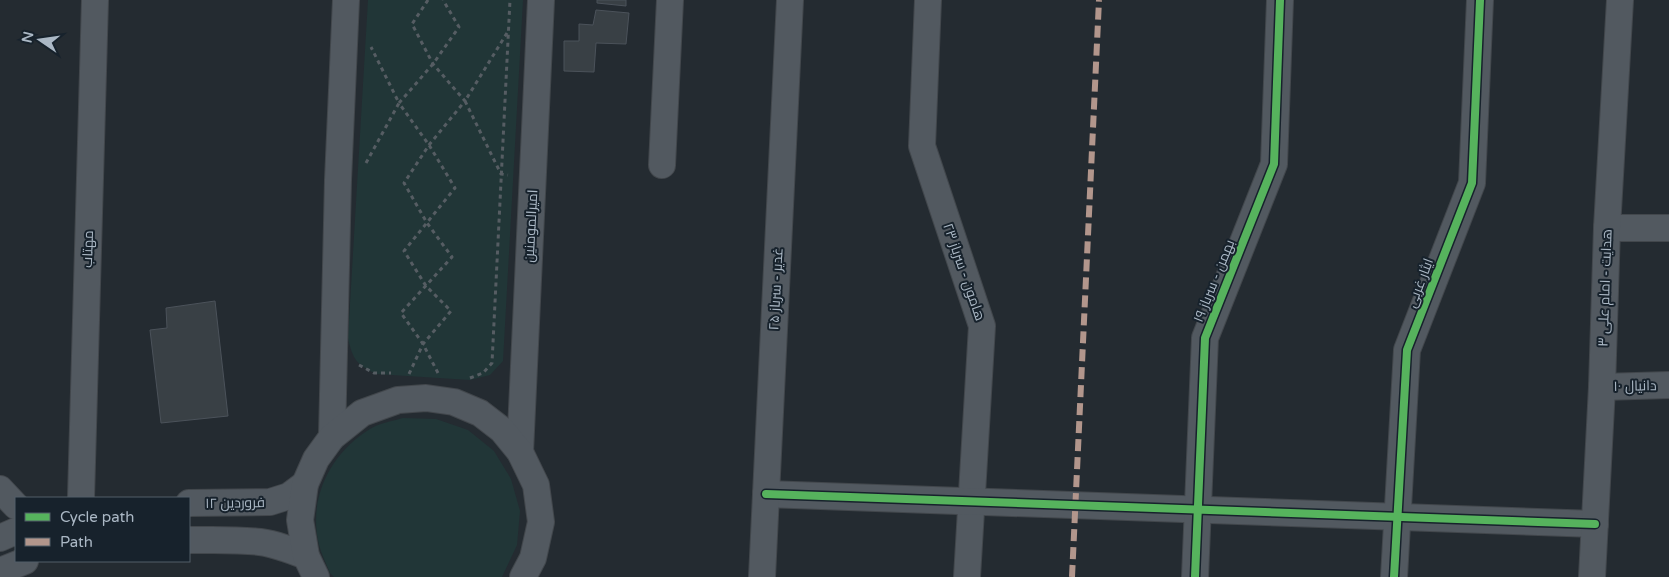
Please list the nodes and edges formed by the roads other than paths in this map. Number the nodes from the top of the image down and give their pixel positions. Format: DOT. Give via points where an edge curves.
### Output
graph roads {
  1 [pos="95,0"];
  2 [pos="346,0"];
  3 [pos="541,0"];
  4 [pos="670,0"];
  5 [pos="790,0"];
  6 [pos="928,0"];
  7 [pos="1280,0"];
  8 [pos="1480,0"];
  9 [pos="1620,0"];
  10 [pos="662,165"];
  11 [pos="1607,228"];
  12 [pos="1669,228"];
  13 [pos="1669,385"];
  14 [pos="1602,386"];
  15 [pos="332,437"];
  16 [pos="520,452"];
  17 [pos="305,484"];
  18 [pos="0,489"];
  19 [pos="766,494"];
  20 [pos="81,497"];
  21 [pos="972,502"];
  22 [pos="190,503"];
  23 [pos="15,505"];
  24 [pos="1198,510"];
  25 [pos="1397,517"];
  26 [pos="541,522"];
  27 [pos="1595,524"];
  28 [pos="15,531"];
  29 [pos="0,538"];
  30 [pos="190,540"];
  31 [pos="22,562"];
  32 [pos="311,567"];
  33 [pos="0,571"];
  34 [pos="524,577"];
  35 [pos="546,577"];
  36 [pos="762,577"];
  37 [pos="967,577"];
  38 [pos="1195,577"];
  39 [pos="1394,577"];
  40 [pos="1592,577"];
  1 -- 20 [label="street, مهتاب"];
  2 -- 15 [label="street"];
  3 -- 16 [label="street, امیرالمومنین"];
  4 -- 10 [label="street"];
  5 -- 19 [label="street, غدیر - سرباز ۲۵"];
  6 -- 21 [label="street, هامون - سرباز ۲۳" via="922,146 982,326"];
  7 -- 24 [label="street, بهمن - سرباز ۱۹" via="1274,164 1205,338"];
  8 -- 25 [label="street, ایثار غربی" via="1472,183 1407,350"];
  9 -- 11 [label="street, هدایت - امام علی ۳"];
  11 -- 12 [label="street"];
  11 -- 14 [label="street, هدایت - امام علی ۳"];
  13 -- 14 [label="street, دانیال ۱۰"];
  14 -- 27 [label="street, هدایت - امام علی ۳"];
  15 -- 16 [label="street" via="362,413 398,400 426,398 454,402 480,414 502,430"];
  15 -- 17 [label="street" via="316,459"];
  16 -- 26 [label="street" via="536,485"];
  17 -- 22 [label="street, ۱۲ فروردین" via="289,496 270,502"];
  17 -- 32 [label="street" via="300,520"];
  18 -- 23 [label="street"];
  19 -- 21 [label="street"];
  19 -- 36 [label="street, غدیر - سرباز ۲۵"];
  21 -- 24 [label="street"];
  21 -- 37 [label="street, هامون - سرباز ۲۳"];
  24 -- 25 [label="street"];
  24 -- 38 [label="street, بهمن - سرباز ۱۹"];
  25 -- 27 [label="street"];
  25 -- 39 [label="street, ایثار غربی"];
  26 -- 34 [label="street" via="533,558"];
  26 -- 35 [label="street"];
  27 -- 40 [label="street, هدایت - امام علی ۳"];
  28 -- 29 [label="street"];
  30 -- 32 [label="street" via="262,542 288,549"];
  31 -- 33 [label="street"];
}
